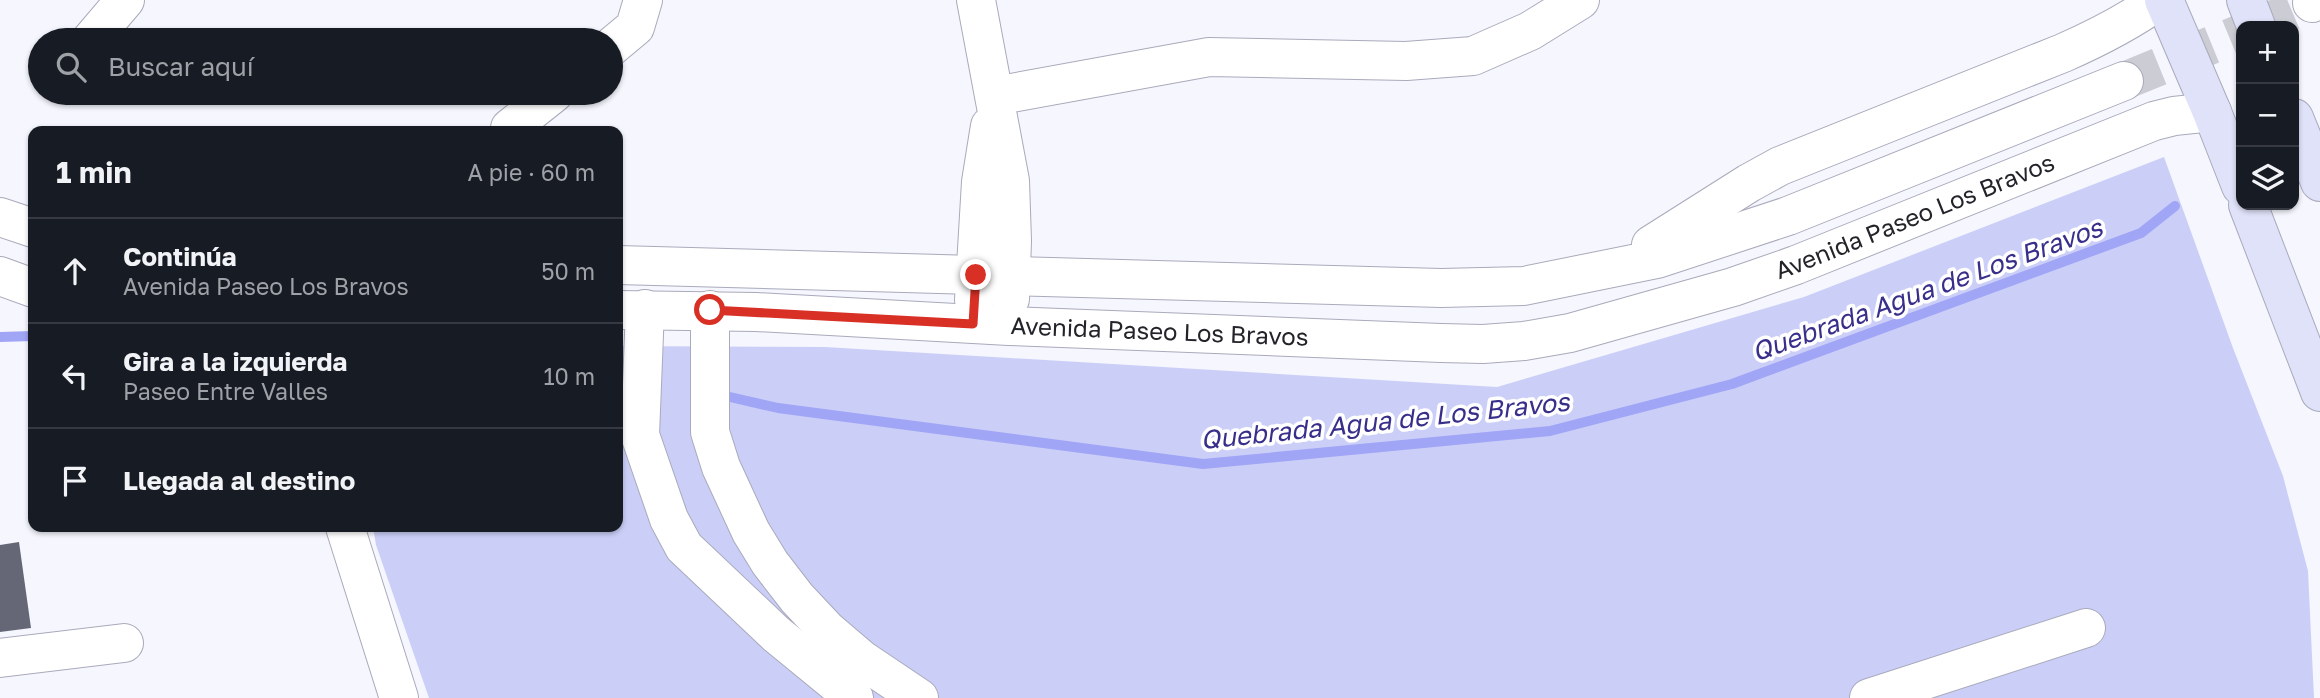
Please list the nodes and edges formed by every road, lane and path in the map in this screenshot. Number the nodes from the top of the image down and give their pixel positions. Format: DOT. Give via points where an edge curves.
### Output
graph roads {
  1 [pos="125,0"];
  2 [pos="643,0"];
  3 [pos="976,0"];
  4 [pos="1580,0"];
  5 [pos="2162,0"];
  6 [pos="2246,0"];
  7 [pos="2254,21"];
  8 [pos="101,28"];
  9 [pos="623,37"];
  10 [pos="2124,81"];
  11 [pos="995,96"];
  12 [pos="2299,104"];
  13 [pos="539,105"];
  14 [pos="2213,112"];
  15 [pos="2320,123"];
  16 [pos="513,126"];
  17 [pos="2299,130"];
  18 [pos="2236,173"];
  19 [pos="2320,181"];
  20 [pos="2250,210"];
  21 [pos="1788,216"];
  22 [pos="0,217"];
  23 [pos="28,226"];
  24 [pos="623,265"];
  25 [pos="1599,271"];
  26 [pos="0,275"];
  27 [pos="993,275"];
  28 [pos="28,287"];
  29 [pos="631,310"];
  30 [pos="710,310"];
  31 [pos="1615,321"];
  32 [pos="991,325"];
  33 [pos="2320,392"];
  34 [pos="347,532"];
  35 [pos="2086,628"];
  36 [pos="124,643"];
  37 [pos="816,644"];
  38 [pos="0,658"];
  39 [pos="399,698"];
  40 [pos="854,698"];
  41 [pos="919,698"];
  42 [pos="1869,698"];
  1 -- 8 [label="street"];
  2 -- 9 [label="street" via="635,27"];
  3 -- 11 [label="street"];
  4 -- 11 [label="street" via="1530,31 1474,55 1406,61 1209,57"];
  5 -- 14 [label="main road"];
  5 -- 25 [label="street, Avenida Paseo Los Bravos" via="2073,49 1780,166 1678,230"];
  6 -- 7 [label="main road"];
  10 -- 21 [label="street, Avenida Paseo Los Bravos"];
  11 -- 27 [label="street" via="1010,181"];
  12 -- 15 [label="main road"];
  13 -- 16 [label="street"];
  14 -- 18 [label="main road"];
  14 -- 31 [label="street, Avenida Paseo Los Bravos" via="2154,121 1796,265"];
  17 -- 19 [label="main road"];
  20 -- 33 [label="main road"];
  21 -- 25 [label="street, Avenida Paseo Los Bravos" via="1657,259"];
  21 -- 31 [label="street, Avenida Paseo Los Bravos"];
  22 -- 23 [label="street"];
  24 -- 27 [label="street, Avenida Paseo Los Bravos"];
  25 -- 27 [label="street, Avenida Paseo Los Bravos" via="1524,286 1441,288"];
  26 -- 28 [label="street"];
  27 -- 32 [label="street"];
  29 -- 30 [label="street, Avenida Paseo Los Bravos"];
  29 -- 37 [label="street" via="640,435 669,519 684,547 776,634"];
  30 -- 32 [label="street, Avenida Paseo Los Bravos"];
  30 -- 37 [label="street" via="710,432 721,467 751,533 797,598"];
  31 -- 32 [label="street, Avenida Paseo Los Bravos" via="1570,333 1483,344"];
  34 -- 39 [label="street"];
  35 -- 42 [label="street"];
  36 -- 38 [label="street"];
  37 -- 40 [label="street"];
  37 -- 41 [label="street" via="861,659"];
}
